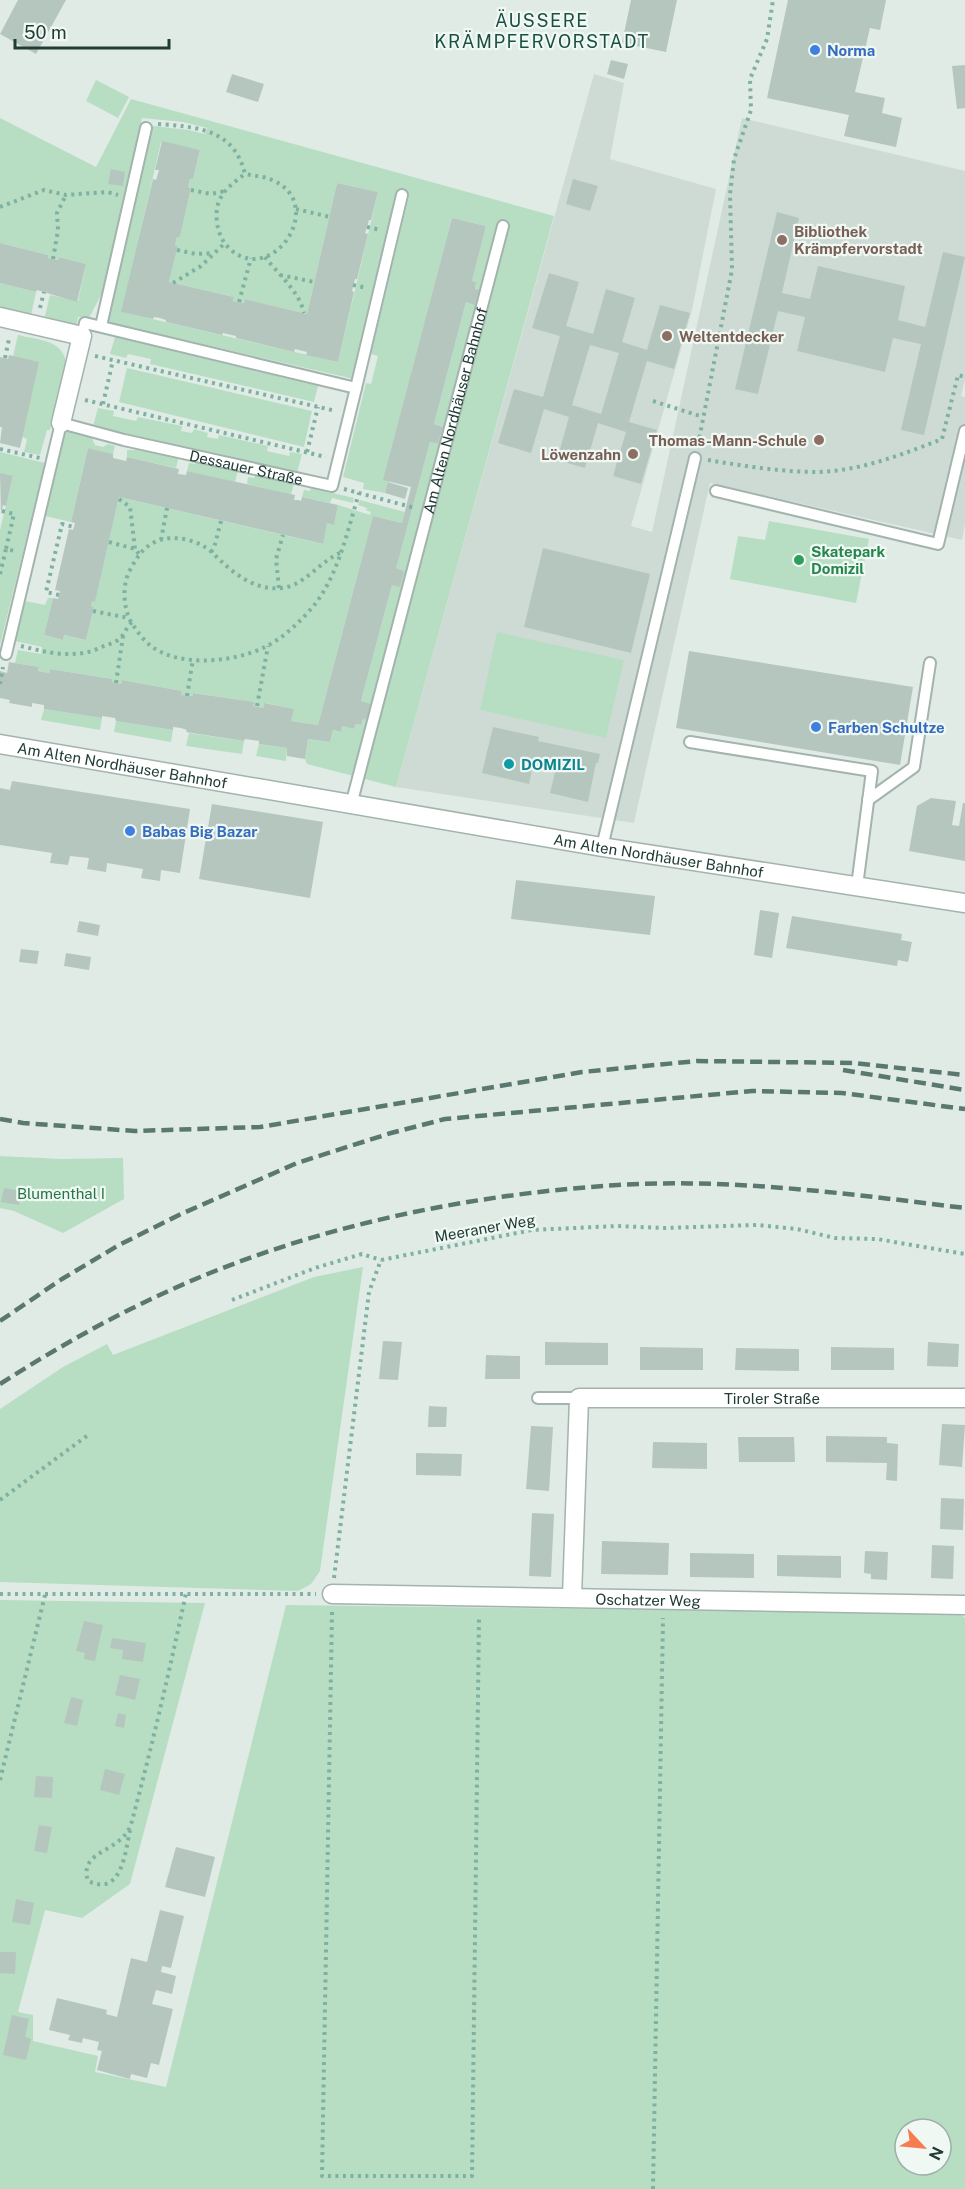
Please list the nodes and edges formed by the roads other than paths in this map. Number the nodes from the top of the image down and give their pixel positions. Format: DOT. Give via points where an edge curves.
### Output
graph roads {
  1 [pos="146,128"];
  2 [pos="402,195"];
  3 [pos="503,226"];
  4 [pos="0,317"];
  5 [pos="101,326"];
  6 [pos="80,344"];
  7 [pos="356,388"];
  8 [pos="61,423"];
  9 [pos="965,430"];
  10 [pos="695,458"];
  11 [pos="716,491"];
  12 [pos="6,654"];
  13 [pos="930,663"];
  14 [pos="690,742"];
  15 [pos="0,744"];
  16 [pos="868,800"];
  17 [pos="351,805"];
  18 [pos="602,847"];
  19 [pos="857,886"];
  20 [pos="965,903"];
  21 [pos="538,1398"];
  22 [pos="579,1398"];
  23 [pos="965,1398"];
  24 [pos="332,1594"];
  25 [pos="572,1597"];
  26 [pos="965,1605"];
  1 -- 5 [label="lane"];
  2 -- 7 [label="lane"];
  3 -- 17 [label="lane, Am Alten Nordhäuser Bahnhof"];
  4 -- 6 [label="street"];
  5 -- 6 [label="lane" via="85,323"];
  5 -- 7 [label="lane"];
  6 -- 8 [label="street"];
  7 -- 8 [label="lane, Dessauer Straße" via="332,486"];
  8 -- 12 [label="lane"];
  9 -- 11 [label="lane" via="938,544"];
  10 -- 18 [label="lane"];
  13 -- 16 [label="lane" via="914,767"];
  14 -- 16 [label="lane" via="872,771"];
  15 -- 17 [label="street, Am Alten Nordhäuser Bahnhof"];
  16 -- 19 [label="lane"];
  17 -- 18 [label="street, Am Alten Nordhäuser Bahnhof"];
  18 -- 19 [label="street, Am Alten Nordhäuser Bahnhof"];
  19 -- 20 [label="street, Am Alten Nordhäuser Bahnhof"];
  21 -- 22 [label="lane, Tiroler Straße"];
  22 -- 23 [label="street, Tiroler Straße"];
  22 -- 25 [label="street"];
  24 -- 25 [label="street, Oschatzer Weg"];
  25 -- 26 [label="street, Oschatzer Weg"];
}
